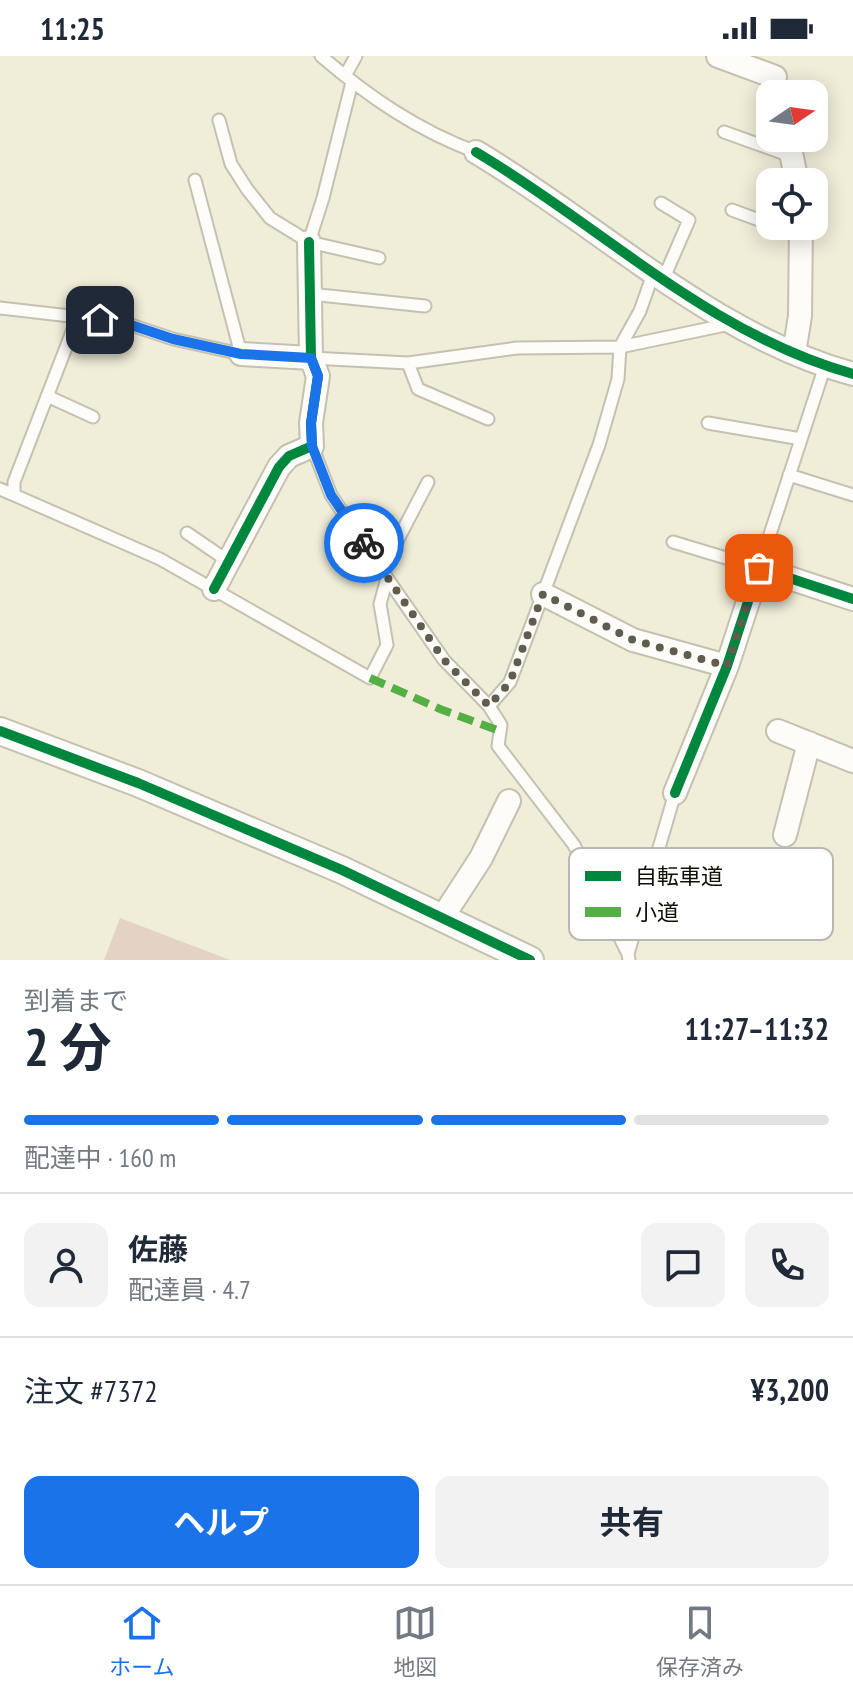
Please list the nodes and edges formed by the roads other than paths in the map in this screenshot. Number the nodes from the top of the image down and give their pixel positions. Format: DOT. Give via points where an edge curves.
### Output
graph roads {
  1 [pos="321,56"];
  2 [pos="356,56"];
  3 [pos="718,56"];
  4 [pos="775,76"];
  5 [pos="349,79"];
  6 [pos="219,120"];
  7 [pos="724,132"];
  8 [pos="756,139"];
  9 [pos="476,152"];
  10 [pos="195,180"];
  11 [pos="661,203"];
  12 [pos="732,210"];
  13 [pos="756,219"];
  14 [pos="801,240"];
  15 [pos="309,242"];
  16 [pos="379,258"];
  17 [pos="658,277"];
  18 [pos="310,294"];
  19 [pos="425,306"];
  20 [pos="0,308"];
  21 [pos="77,319"];
  22 [pos="735,323"];
  23 [pos="620,347"];
  24 [pos="794,353"];
  25 [pos="241,354"];
  26 [pos="311,358"];
  27 [pos="408,363"];
  28 [pos="825,366"];
  29 [pos="853,374"];
  30 [pos="47,396"];
  31 [pos="93,417"];
  32 [pos="488,419"];
  33 [pos="708,423"];
  34 [pos="801,439"];
  35 [pos="312,446"];
  36 [pos="789,475"];
  37 [pos="428,482"];
  38 [pos="0,489"];
  39 [pos="14,495"];
  40 [pos="853,495"];
  41 [pos="187,533"];
  42 [pos="673,542"];
  43 [pos="228,561"];
  44 [pos="759,568"];
  45 [pos="384,574"];
  46 [pos="214,589"];
  47 [pos="543,594"];
  48 [pos="853,599"];
  49 [pos="727,666"];
  50 [pos="489,706"];
  51 [pos="0,731"];
  52 [pos="778,731"];
  53 [pos="809,743"];
  54 [pos="853,761"];
  55 [pos="675,793"];
  56 [pos="509,801"];
  57 [pos="785,835"];
  58 [pos="575,848"];
  59 [pos="659,848"];
  60 [pos="442,918"];
  61 [pos="530,960"];
  1 -- 5 [label="lane"];
  2 -- 5 [label="lane"];
  3 -- 4 [label="street"];
  5 -- 9 [label="lane" via="437,138"];
  5 -- 15 [label="lane"];
  6 -- 15 [label="lane" via="231,164 247,189 270,218"];
  7 -- 8 [label="lane"];
  9 -- 17 [label="street"];
  10 -- 25 [label="lane"];
  11 -- 17 [label="lane" via="689,220"];
  12 -- 13 [label="lane"];
  14 -- 24 [label="street"];
  15 -- 16 [label="lane"];
  15 -- 18 [label="street"];
  17 -- 22 [label="street"];
  17 -- 23 [label="lane"];
  18 -- 19 [label="lane"];
  18 -- 26 [label="street"];
  20 -- 21 [label="lane"];
  21 -- 25 [label="lane" via="122,322"];
  21 -- 30 [label="lane"];
  22 -- 23 [label="lane"];
  22 -- 24 [label="street"];
  23 -- 27 [label="lane" via="517,348"];
  23 -- 47 [label="lane" via="618,379 599,445"];
  24 -- 28 [label="street"];
  25 -- 26 [label="street"];
  26 -- 27 [label="lane"];
  26 -- 35 [label="street" via="318,376"];
  27 -- 32 [label="lane" via="418,389"];
  28 -- 29 [label="street"];
  28 -- 34 [label="lane"];
  30 -- 31 [label="lane"];
  30 -- 39 [label="lane" via="14,482"];
  33 -- 34 [label="lane"];
  34 -- 36 [label="lane"];
  35 -- 43 [label="street" via="279,467"];
  35 -- 45 [label="lane" via="331,495"];
  36 -- 40 [label="lane"];
  36 -- 44 [label="lane"];
  37 -- 45 [label="lane"];
  38 -- 39 [label="lane"];
  39 -- 46 [label="lane" via="160,559"];
  41 -- 43 [label="lane"];
  42 -- 44 [label="lane"];
  43 -- 46 [label="street"];
  44 -- 48 [label="street"];
  44 -- 49 [label="street"];
  45 -- 46 [label="lane" via="380,604 387,645 370,678"];
  45 -- 50 [label="lane" via="444,660"];
  47 -- 49 [label="street" via="633,640"];
  47 -- 50 [label="lane" via="510,682"];
  49 -- 55 [label="street"];
  50 -- 58 [label="lane" via="501,725 498,746"];
  51 -- 60 [label="street" via="328,863"];
  52 -- 53 [label="street"];
  53 -- 54 [label="street"];
  53 -- 57 [label="street"];
  55 -- 59 [label="lane"];
  56 -- 60 [label="street" via="481,858"];
  60 -- 61 [label="street"];
}
